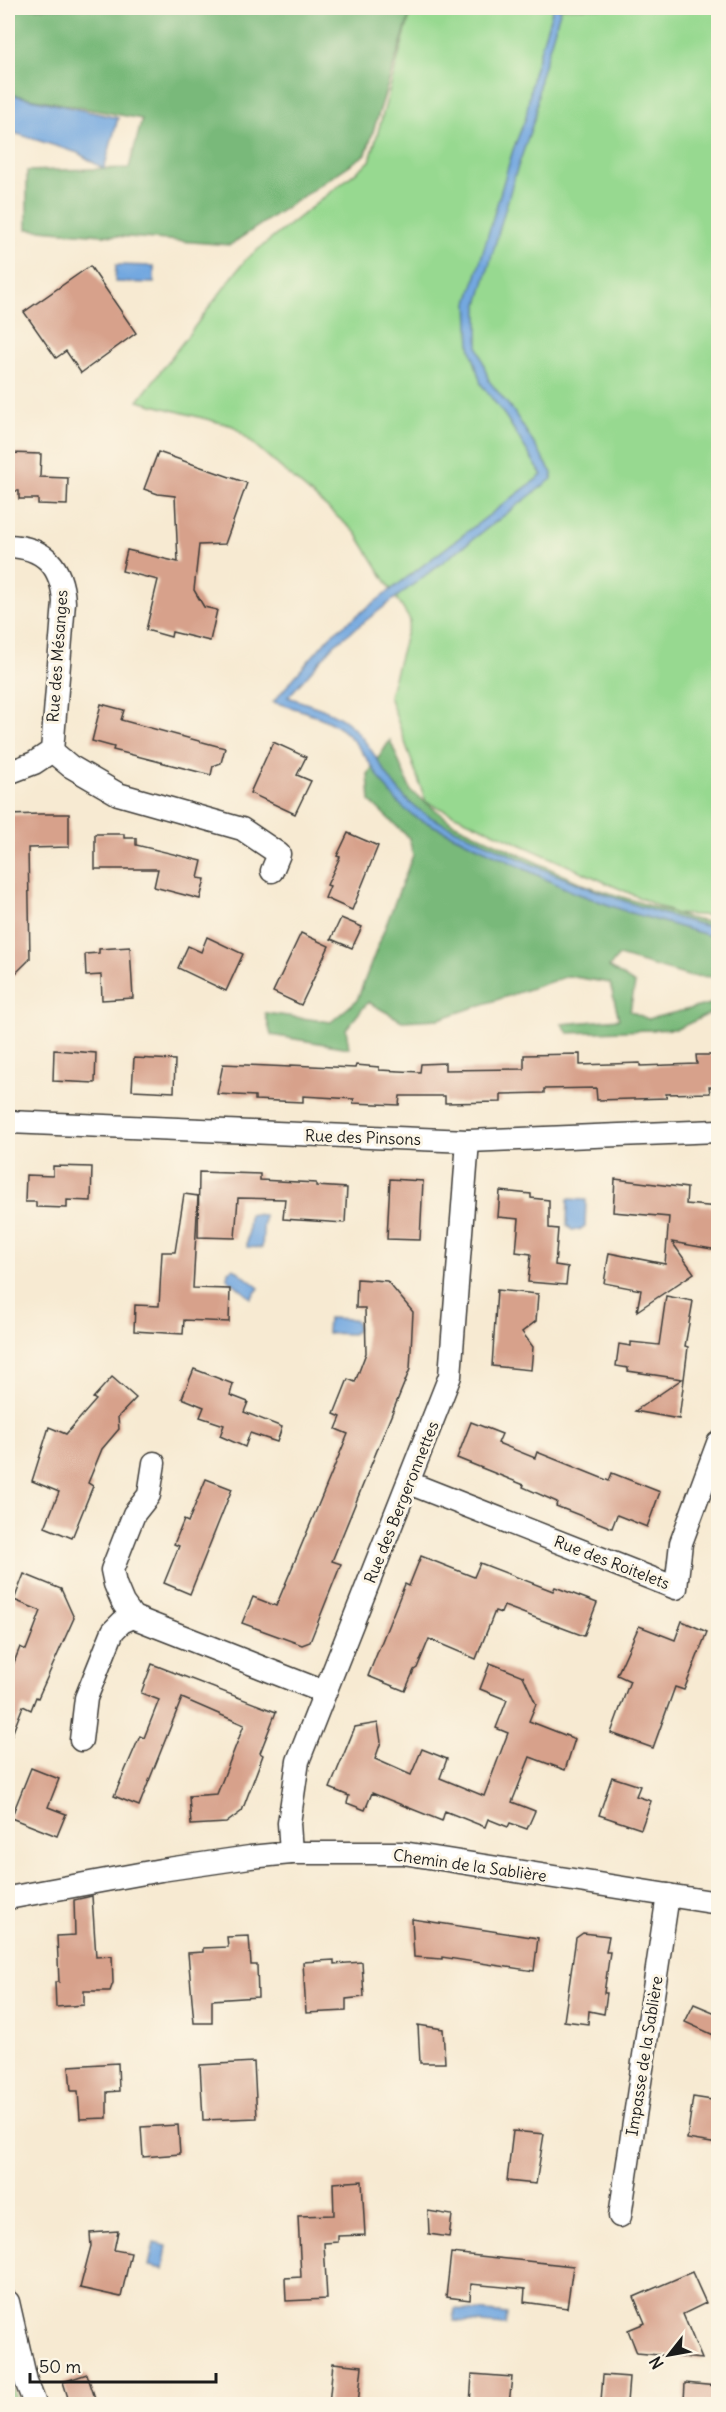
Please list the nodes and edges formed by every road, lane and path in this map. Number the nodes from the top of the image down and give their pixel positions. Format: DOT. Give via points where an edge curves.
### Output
graph roads {
  1 [pos="8,546"];
  2 [pos="52,751"];
  3 [pos="8,773"];
  4 [pos="272,872"];
  5 [pos="8,1122"];
  6 [pos="718,1131"];
  7 [pos="468,1141"];
  8 [pos="718,1443"];
  9 [pos="154,1463"];
  10 [pos="409,1484"];
  11 [pos="133,1617"];
  12 [pos="324,1692"];
  13 [pos="81,1740"];
  14 [pos="291,1854"];
  15 [pos="668,1895"];
  16 [pos="8,1898"];
  17 [pos="718,1903"];
  18 [pos="620,2216"];
  19 [pos="8,2302"];
  20 [pos="35,2404"];
  1 -- 2 [label="street, Rue des Mésanges" via="34,550 46,557 63,585"];
  2 -- 3 [label="street"];
  2 -- 4 [label="street" via="118,794 242,830 279,854"];
  5 -- 7 [label="street, Rue des Pinsons"];
  6 -- 7 [label="street, Rue des Pinsons"];
  7 -- 10 [label="street, Rue des Bergeronnettes" via="450,1376"];
  8 -- 10 [label="street, Rue des Roitelets" via="681,1543 676,1588"];
  9 -- 11 [label="street" via="149,1494 134,1514 112,1570 114,1584"];
  10 -- 12 [label="street, Rue des Bergeronnettes"];
  11 -- 12 [label="street"];
  11 -- 13 [label="street" via="113,1630 86,1698"];
  12 -- 14 [label="street, Rue des Bergeronnettes" via="298,1761 289,1823"];
  14 -- 15 [label="street, Chemin de la Sablière" via="403,1853"];
  14 -- 16 [label="street, Chemin de la Sablière" via="161,1870"];
  15 -- 17 [label="street, Chemin de la Sablière"];
  15 -- 18 [label="street, Impasse de la Sablière"];
  19 -- 20 [label="street"];
}
